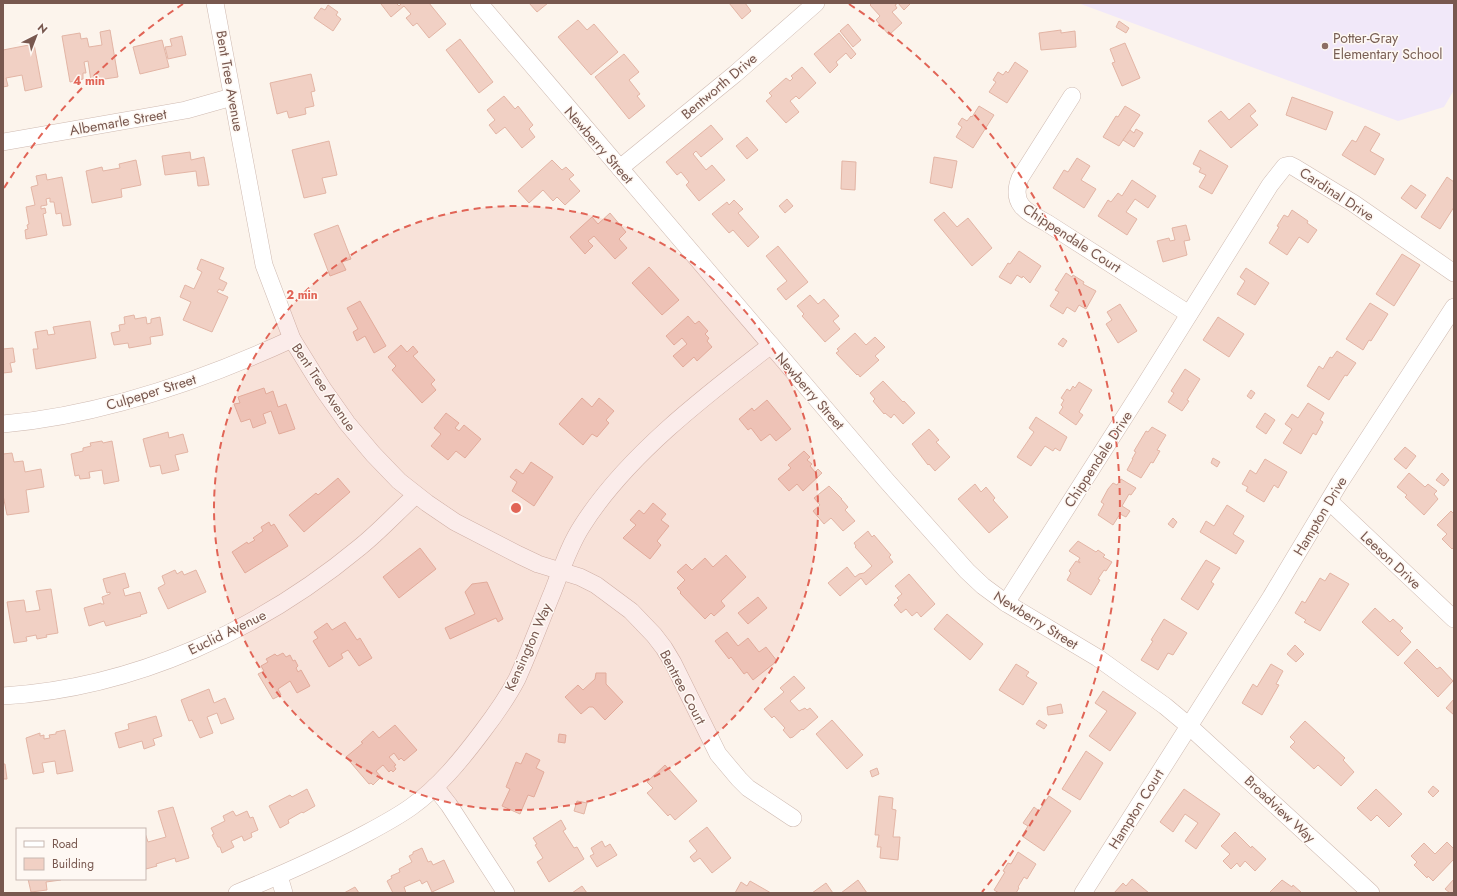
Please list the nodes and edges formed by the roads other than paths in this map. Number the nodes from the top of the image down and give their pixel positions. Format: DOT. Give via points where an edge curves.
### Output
graph roads {
  1 [pos="215,3"];
  2 [pos="479,3"];
  3 [pos="816,3"];
  4 [pos="1072,96"];
  5 [pos="232,97"];
  6 [pos="3,142"];
  7 [pos="620,168"];
  8 [pos="1454,273"];
  9 [pos="1454,307"];
  10 [pos="1189,314"];
  11 [pos="292,339"];
  12 [pos="771,345"];
  13 [pos="3,424"];
  14 [pos="416,495"];
  15 [pos="1329,501"];
  16 [pos="560,572"];
  17 [pos="1006,604"];
  18 [pos="1454,619"];
  19 [pos="3,696"];
  20 [pos="1189,726"];
  21 [pos="435,787"];
  22 [pos="793,818"];
  23 [pos="279,876"];
  24 [pos="237,893"];
  25 [pos="284,893"];
  26 [pos="506,893"];
  27 [pos="1083,893"];
  28 [pos="1371,893"];
  1 -- 5 [label="street, Bent Tree Avenue"];
  2 -- 7 [label="street, Newberry Street"];
  3 -- 7 [label="street, Bentworth Drive" via="735,74"];
  4 -- 10 [label="street, Chippendale Court" via="1020,178 1016,194 1019,203 1035,217"];
  5 -- 6 [label="street, Albemarle Street" via="186,110"];
  5 -- 11 [label="street, Bent Tree Avenue" via="264,265"];
  7 -- 12 [label="street, Newberry Street"];
  8 -- 10 [label="street, Cardinal Drive" via="1353,204 1302,171 1288,165 1270,185"];
  9 -- 15 [label="street, Hampton Drive"];
  10 -- 17 [label="street, Chippendale Drive"];
  11 -- 13 [label="street, Culpeper Street" via="245,360 145,396 62,416"];
  11 -- 14 [label="street, Bent Tree Avenue" via="323,389 356,434 386,468"];
  12 -- 16 [label="street, Kensington Way" via="683,416 621,475 581,527"];
  12 -- 17 [label="street, Newberry Street" via="967,572"];
  14 -- 16 [label="street, Bent Tree Avenue" via="482,537"];
  14 -- 19 [label="street, Euclid Avenue" via="370,539 325,574 266,613 222,636 182,654 120,676 54,690"];
  15 -- 18 [label="street, Leeson Drive"];
  15 -- 20 [label="street, Hampton Drive"];
  16 -- 21 [label="street, Kensington Way" via="531,646 506,699 470,749"];
  16 -- 22 [label="street, Bentree Court" via="596,585 619,601 643,623 673,663 718,754 748,788"];
  17 -- 20 [label="street, Newberry Street" via="1098,658"];
  20 -- 27 [label="street, Hampton Court"];
  20 -- 28 [label="street, Broadview Way"];
  21 -- 23 [label="street, Kensington Way" via="392,819"];
  21 -- 26 [label="street"];
  23 -- 24 [label="street, Kensington Way"];
  23 -- 25 [label="street"];
}
